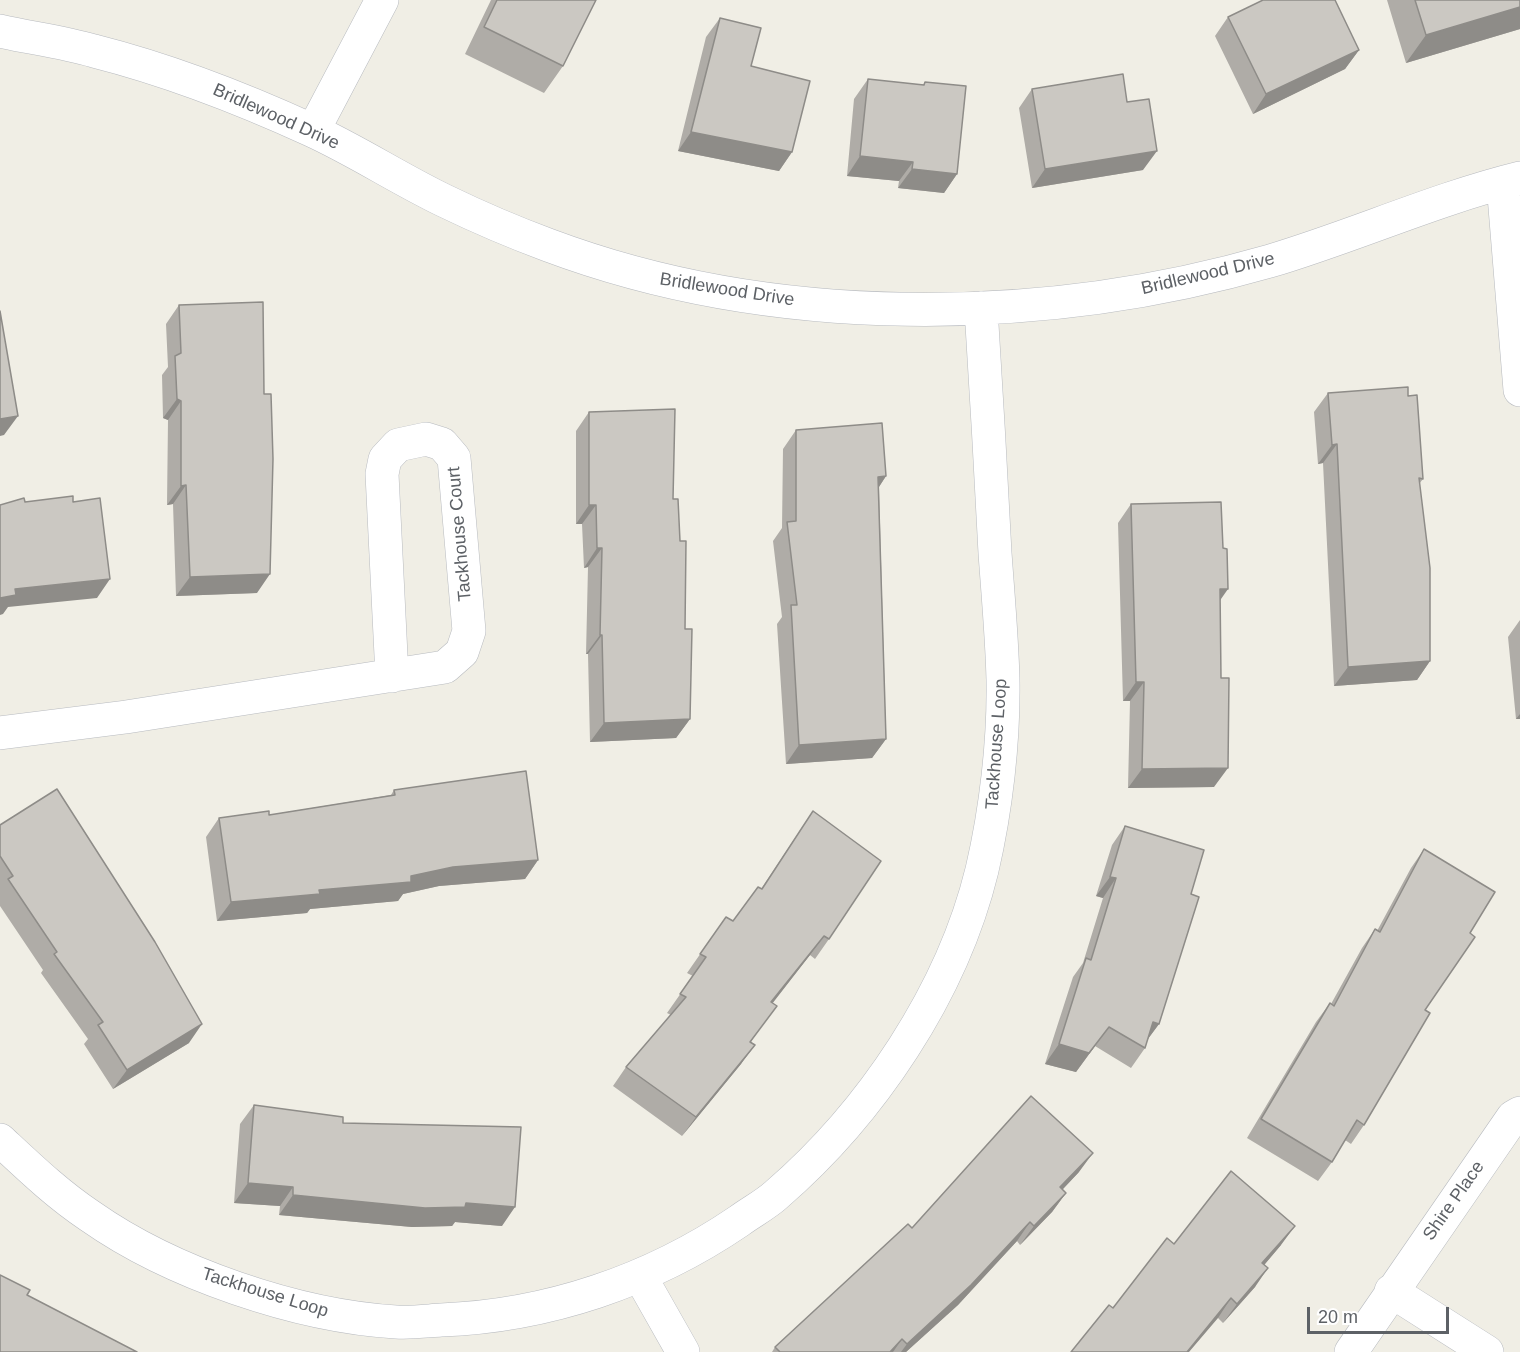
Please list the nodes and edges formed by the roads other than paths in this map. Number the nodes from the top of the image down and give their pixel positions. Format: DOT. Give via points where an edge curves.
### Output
graph roads {
  1 [pos="382,0"];
  2 [pos="0,32"];
  3 [pos="313,131"];
  4 [pos="1511,180"];
  5 [pos="1515,284"];
  6 [pos="981,308"];
  7 [pos="1520,390"];
  8 [pos="392,676"];
  9 [pos="0,733"];
  10 [pos="1520,1113"];
  11 [pos="0,1140"];
  12 [pos="640,1276"];
  13 [pos="1391,1291"];
  14 [pos="683,1352"];
  15 [pos="1351,1352"];
  16 [pos="1487,1352"];
  1 -- 3 [label="street"];
  2 -- 3 [label="street, Bridlewood Drive" via="93,50 190,80"];
  3 -- 6 [label="street, Bridlewood Drive" via="455,206 548,245 655,278 765,299 904,310"];
  4 -- 5 [label="street"];
  4 -- 6 [label="street, Bridlewood Drive" via="1269,261 1156,288"];
  5 -- 7 [label="street"];
  6 -- 12 [label="street, Tackhouse Loop" via="1003,683 997,786 982,871 960,936 924,1015 878,1087 834,1140 774,1197 709,1242"];
  8 -- 8 [label="street, Tackhouse Court" via="445,667 462,652 469,631 454,458 442,444 426,440 398,445 385,459 382,474"];
  8 -- 9 [label="street, Tackhouse Court"];
  10 -- 13 [label="street, Shire Place" via="1513,1117"];
  11 -- 12 [label="street, Tackhouse Loop" via="42,1180 92,1218 161,1258 218,1282 322,1313 397,1322 473,1319 579,1298"];
  12 -- 14 [label="street"];
  13 -- 15 [label="street, Shire Place"];
  13 -- 16 [label="street"];
}
